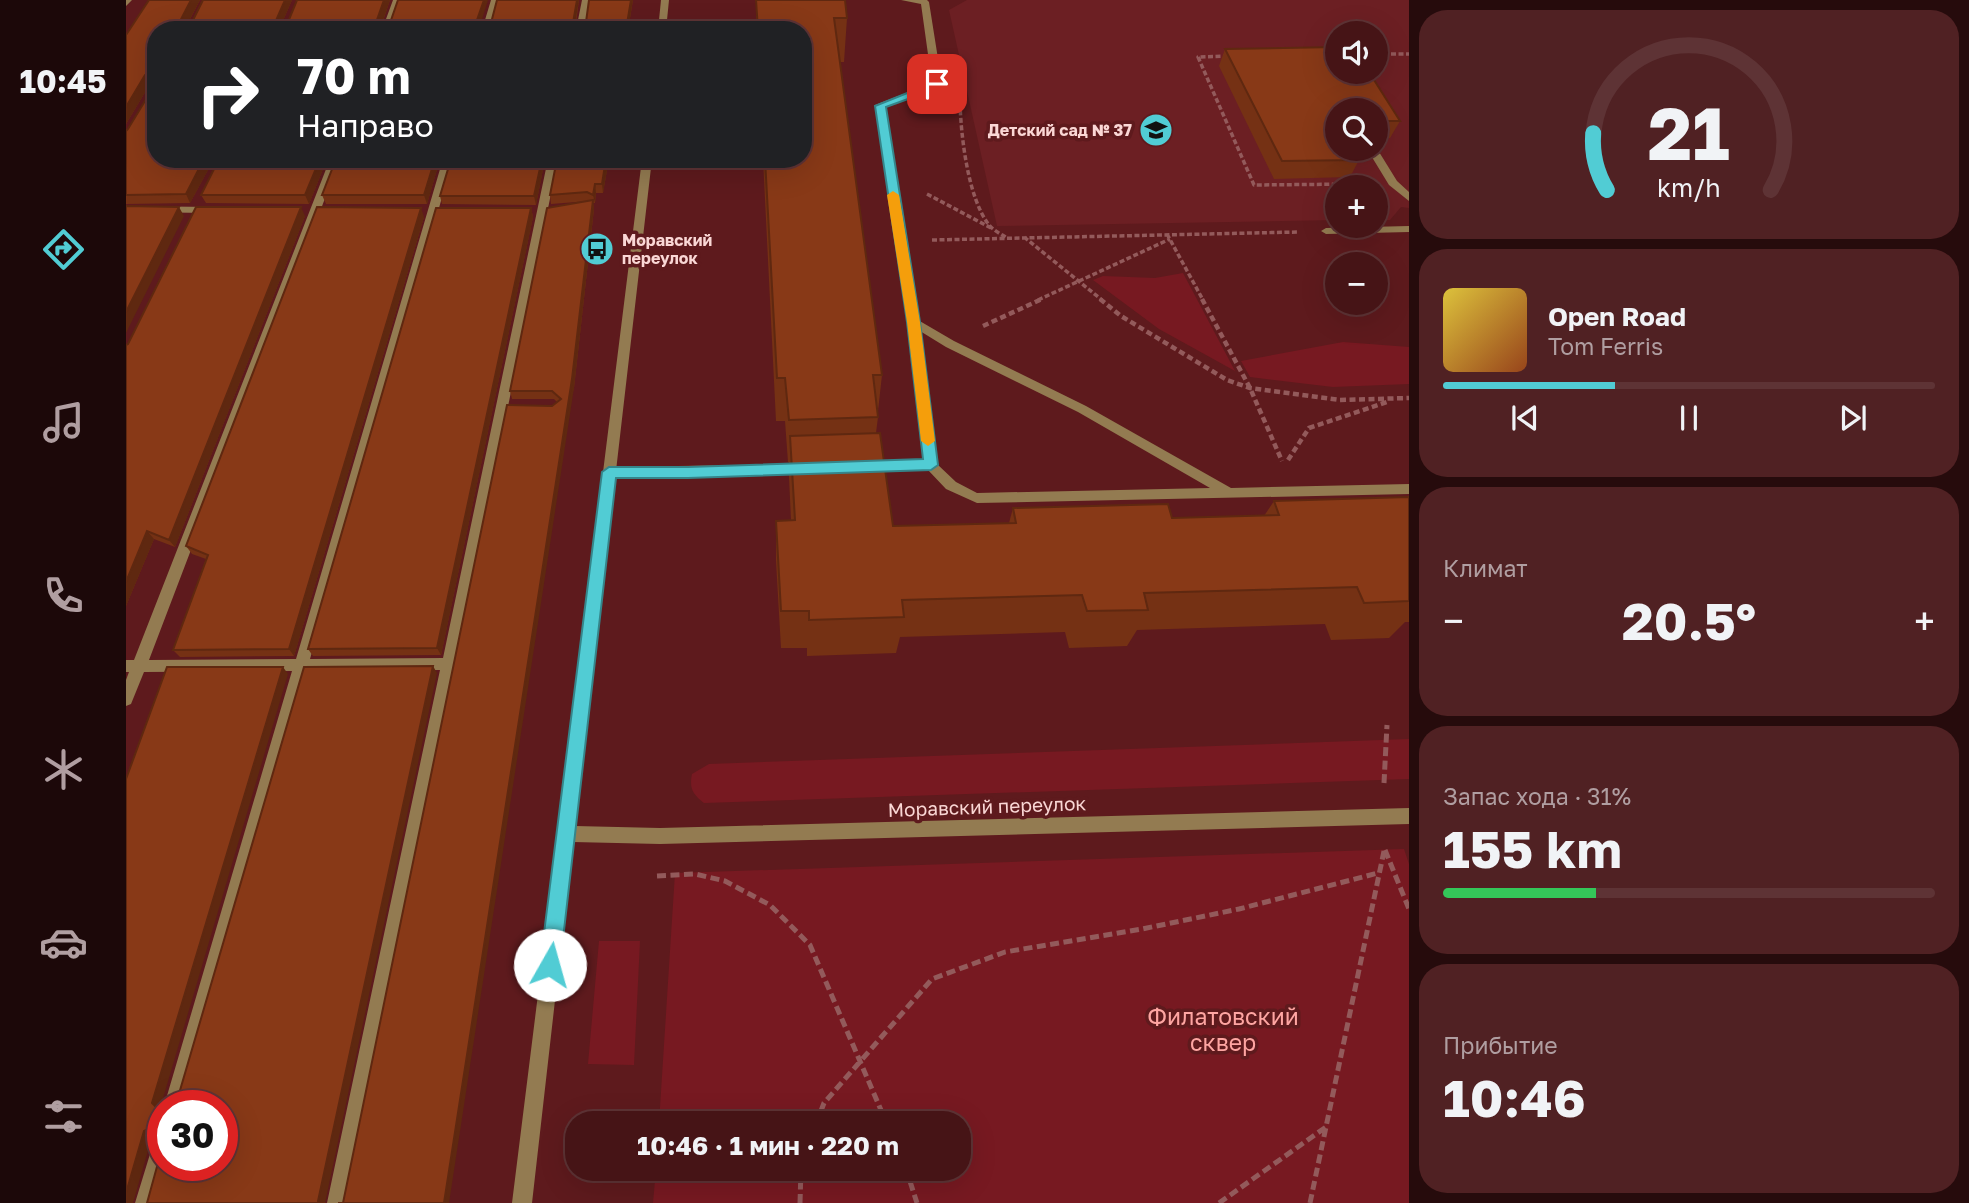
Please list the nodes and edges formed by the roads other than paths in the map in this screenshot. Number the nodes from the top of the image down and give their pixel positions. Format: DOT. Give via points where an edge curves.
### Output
graph roads {
  1 [pos="397,0"];
  2 [pos="495,0"];
  3 [pos="586,0"];
  4 [pos="665,0"];
  5 [pos="905,0"];
  6 [pos="389,21"];
  7 [pos="489,21"];
  8 [pos="582,21"];
  9 [pos="663,21"];
  10 [pos="1379,161"];
  11 [pos="332,168"];
  12 [pos="445,168"];
  13 [pos="551,168"];
  14 [pos="646,168"];
  15 [pos="1409,198"];
  16 [pos="198,205"];
  17 [pos="126,209"];
  18 [pos="222,210"];
  19 [pos="190,221"];
  20 [pos="1409,229"];
  21 [pos="1388,230"];
  22 [pos="913,322"];
  23 [pos="931,465"];
  24 [pos="850,467"];
  25 [pos="823,468"];
  26 [pos="609,472"];
  27 [pos="1409,489"];
  28 [pos="1231,494"];
  29 [pos="449,664"];
  30 [pos="301,665"];
  31 [pos="132,666"];
  32 [pos="126,699"];
  33 [pos="1409,816"];
  34 [pos="566,834"];
  35 [pos="178,1090"];
  36 [pos="151,1181"];
  37 [pos="145,1203"];
  38 [pos="337,1203"];
  39 [pos="522,1203"];
  1 -- 6 [label="street"];
  2 -- 7 [label="street"];
  3 -- 8 [label="street"];
  4 -- 9 [label="street"];
  5 -- 22 [label="street" via="925,2 937,84 880,106"];
  10 -- 15 [label="street"];
  11 -- 31 [label="street"];
  12 -- 30 [label="street"];
  13 -- 29 [label="street" via="508,407"];
  14 -- 26 [label="street"];
  16 -- 17 [label="street"];
  16 -- 18 [label="street"];
  16 -- 19 [label="street"];
  20 -- 21 [label="street"];
  22 -- 23 [label="street"];
  22 -- 28 [label="street" via="1082,409"];
  23 -- 24 [label="street"];
  23 -- 28 [label="street" via="957,492 977,498"];
  25 -- 26 [label="street"];
  26 -- 34 [label="street"];
  27 -- 28 [label="street"];
  29 -- 30 [label="street"];
  29 -- 38 [label="street"];
  30 -- 31 [label="street"];
  30 -- 35 [label="street"];
  31 -- 32 [label="street"];
  33 -- 34 [label="street, Моравский переулок" via="660,836"];
  34 -- 39 [label="street"];
  36 -- 37 [label="street"];
}
